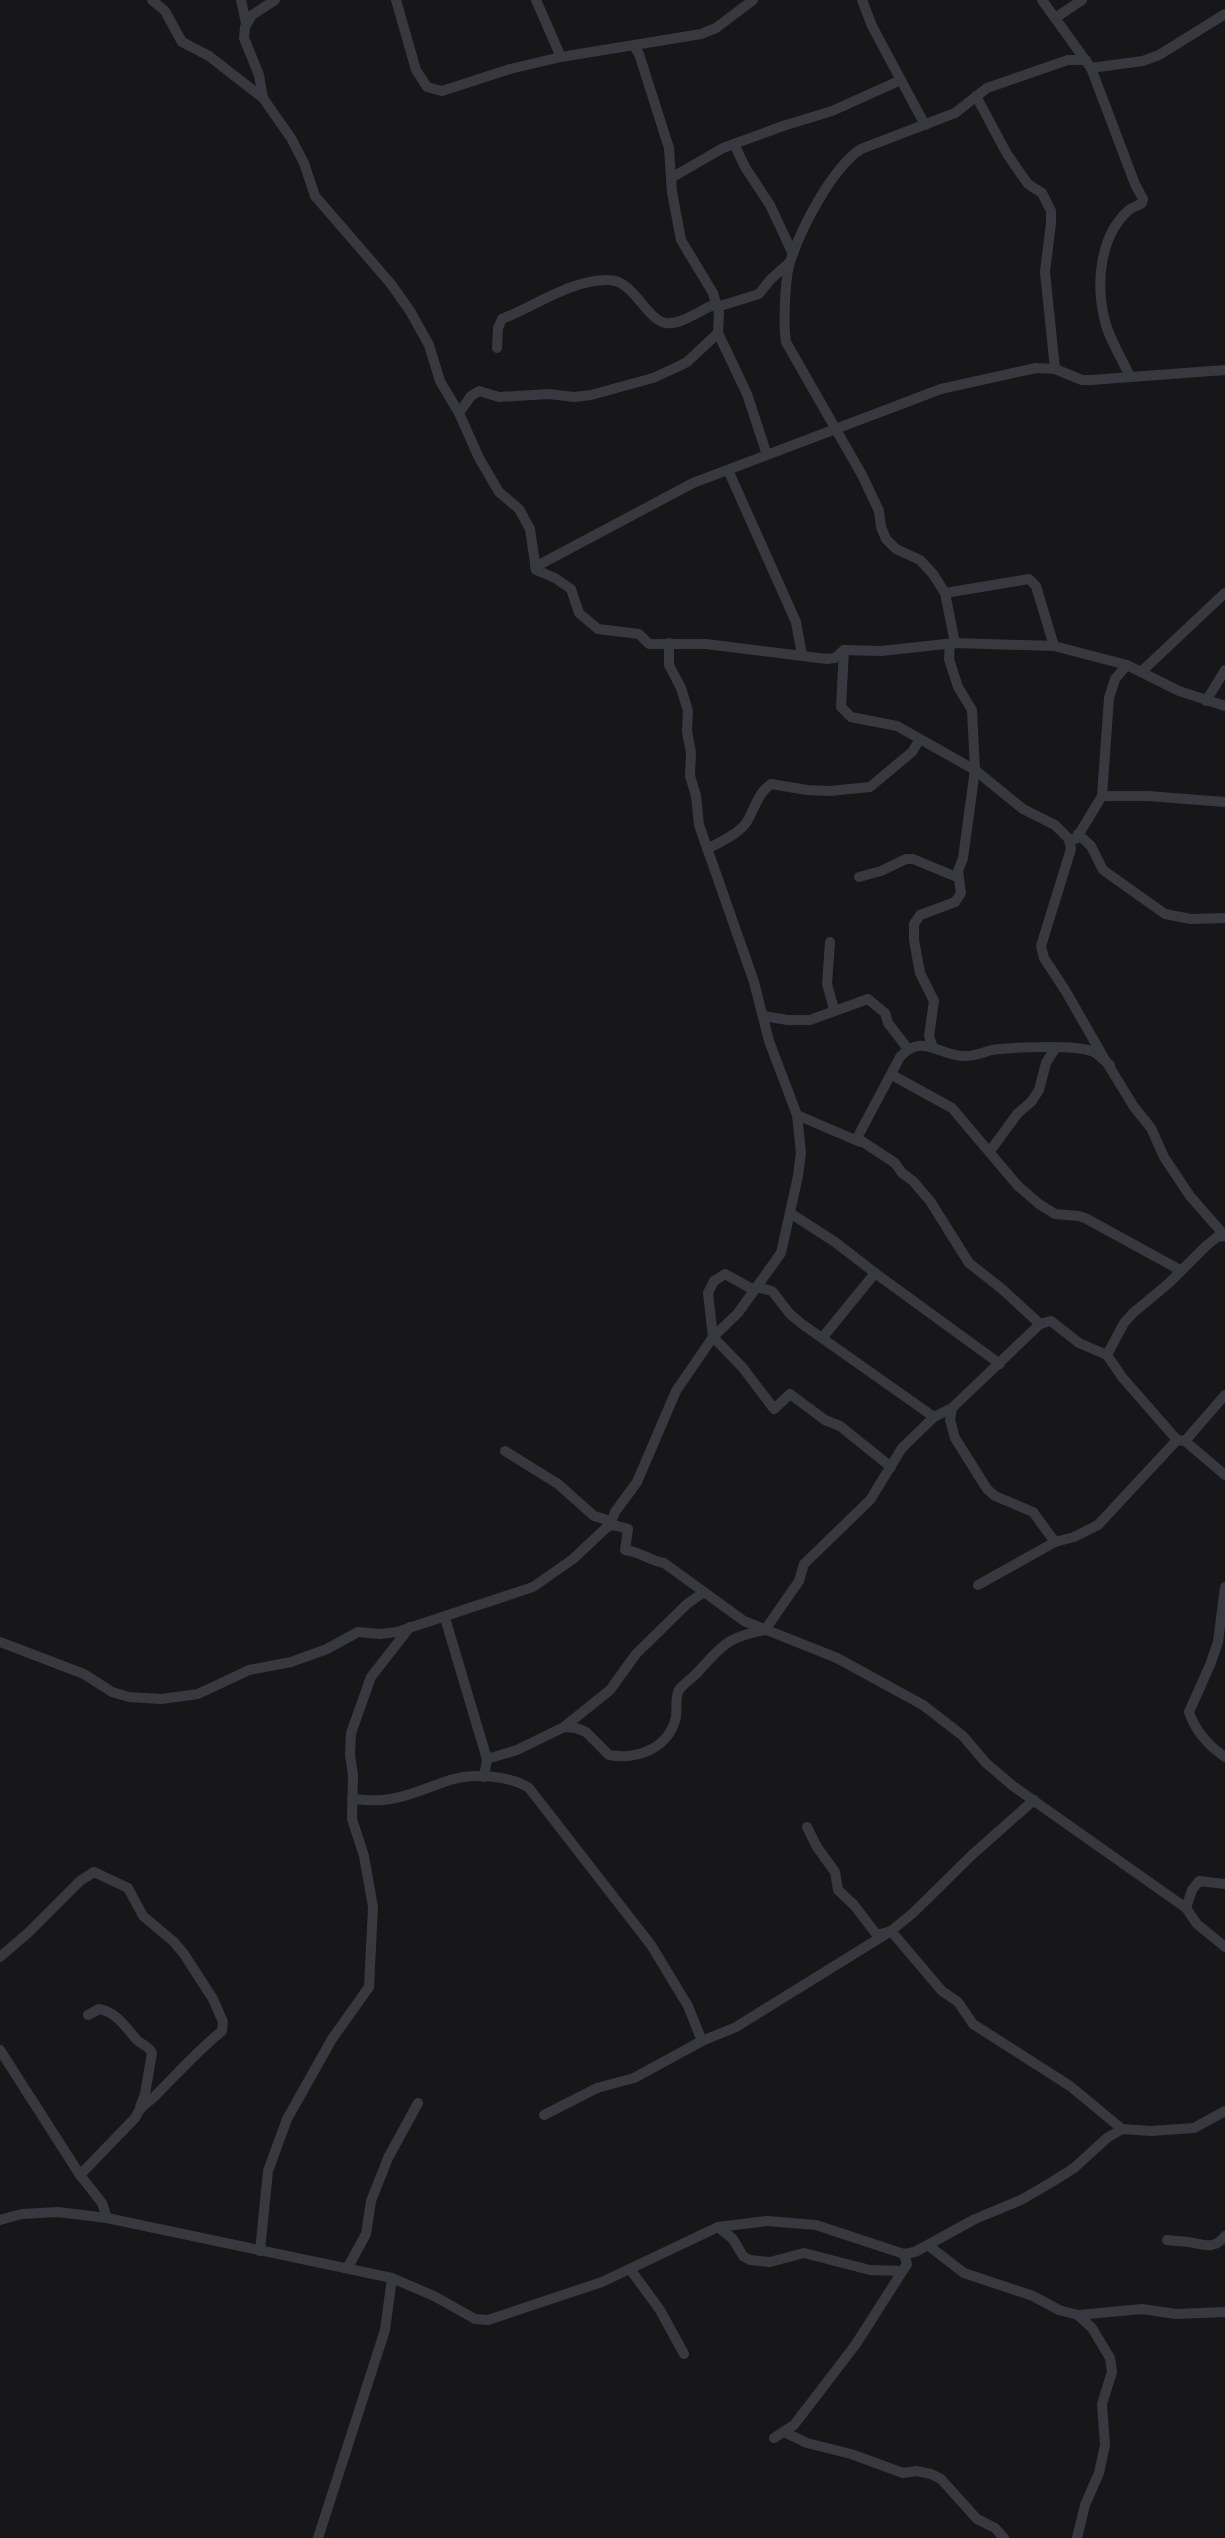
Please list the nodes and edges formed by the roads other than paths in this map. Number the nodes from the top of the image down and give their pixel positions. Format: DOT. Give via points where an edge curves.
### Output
graph roads {
  1 [pos="152,0"];
  2 [pos="241,0"];
  3 [pos="275,0"];
  4 [pos="396,0"];
  5 [pos="536,0"];
  6 [pos="753,0"];
  7 [pos="862,0"];
  8 [pos="1042,0"];
  9 [pos="1082,0"];
  10 [pos="1225,14"];
  11 [pos="1055,18"];
  12 [pos="246,23"];
  13 [pos="634,46"];
  14 [pos="561,57"];
  15 [pos="1088,64"];
  16 [pos="901,80"];
  17 [pos="976,96"];
  18 [pos="263,98"];
  19 [pos="926,125"];
  20 [pos="734,144"];
  21 [pos="671,178"];
  22 [pos="792,258"];
  23 [pos="716,306"];
  24 [pos="718,333"];
  25 [pos="497,348"];
  26 [pos="1055,368"];
  27 [pos="1225,370"];
  28 [pos="1130,377"];
  29 [pos="459,413"];
  30 [pos="835,430"];
  31 [pos="767,455"];
  32 [pos="728,470"];
  33 [pos="535,567"];
  34 [pos="945,593"];
  35 [pos="1225,593"];
  36 [pos="670,643"];
  37 [pos="953,644"];
  38 [pos="1054,646"];
  39 [pos="844,650"];
  40 [pos="802,655"];
  41 [pos="1127,665"];
  42 [pos="1225,670"];
  43 [pos="1141,672"];
  44 [pos="1206,701"];
  45 [pos="1225,706"];
  46 [pos="920,739"];
  47 [pos="976,770"];
  48 [pos="1102,796"];
  49 [pos="1225,802"];
  50 [pos="1073,836"];
  51 [pos="708,849"];
  52 [pos="858,878"];
  53 [pos="959,878"];
  54 [pos="1225,918"];
  55 [pos="830,942"];
  56 [pos="834,1009"];
  57 [pos="762,1016"];
  58 [pos="932,1045"];
  59 [pos="1056,1047"];
  60 [pos="908,1049"];
  61 [pos="1110,1065"];
  62 [pos="892,1074"];
  63 [pos="796,1115"];
  64 [pos="860,1142"];
  65 [pos="990,1151"];
  66 [pos="790,1212"];
  67 [pos="1225,1236"];
  68 [pos="1180,1270"];
  69 [pos="875,1273"];
  70 [pos="755,1288"];
  71 [pos="1040,1324"];
  72 [pos="823,1337"];
  73 [pos="713,1338"];
  74 [pos="1107,1355"];
  75 [pos="1000,1364"];
  76 [pos="1225,1395"];
  77 [pos="952,1408"];
  78 [pos="934,1417"];
  79 [pos="1181,1441"];
  80 [pos="505,1451"];
  81 [pos="891,1467"];
  82 [pos="1225,1475"];
  83 [pos="610,1523"];
  84 [pos="1055,1542"];
  85 [pos="978,1585"];
  86 [pos="1225,1587"];
  87 [pos="704,1592"];
  88 [pos="445,1618"];
  89 [pos="410,1627"];
  90 [pos="765,1630"];
  91 [pos="0,1642"];
  92 [pos="564,1727"];
  93 [pos="1225,1757"];
  94 [pos="487,1759"];
  95 [pos="484,1777"];
  96 [pos="352,1799"];
  97 [pos="1034,1800"];
  98 [pos="807,1827"];
  99 [pos="1225,1884"];
  100 [pos="1186,1908"];
  101 [pos="891,1931"];
  102 [pos="1225,1947"];
  103 [pos="0,1957"];
  104 [pos="88,2015"];
  105 [pos="702,2041"];
  106 [pos="0,2050"];
  107 [pos="418,2103"];
  108 [pos="140,2107"];
  109 [pos="1225,2111"];
  110 [pos="544,2115"];
  111 [pos="1122,2129"];
  112 [pos="80,2175"];
  113 [pos="107,2218"];
  114 [pos="0,2220"];
  115 [pos="718,2227"];
  116 [pos="1225,2236"];
  117 [pos="1167,2240"];
  118 [pos="929,2246"];
  119 [pos="260,2251"];
  120 [pos="904,2254"];
  121 [pos="348,2267"];
  122 [pos="630,2269"];
  123 [pos="902,2271"];
  124 [pos="392,2278"];
  125 [pos="1225,2312"];
  126 [pos="1078,2315"];
  127 [pos="684,2354"];
  128 [pos="784,2432"];
  129 [pos="774,2438"];
  130 [pos="318,2538"];
  131 [pos="1004,2538"];
  132 [pos="1077,2538"];
  1 -- 18 [label="street" via="165,11 182,42 209,56"];
  2 -- 12 [label="street"];
  3 -- 12 [label="street"];
  4 -- 14 [label="street" via="416,70 427,87 442,91"];
  5 -- 14 [label="street"];
  6 -- 13 [label="street" via="716,28 701,34"];
  7 -- 16 [label="street"];
  8 -- 11 [label="street"];
  9 -- 11 [label="street"];
  10 -- 15 [label="street" via="1159,56 1143,61"];
  11 -- 15 [label="street"];
  12 -- 18 [label="street" via="244,38 259,75"];
  13 -- 14 [label="street"];
  13 -- 21 [label="street" via="669,148"];
  15 -- 17 [label="street" via="1068,60 988,88"];
  15 -- 28 [label="street" via="1143,199 1120,219 1102,254 1104,319"];
  16 -- 19 [label="street"];
  16 -- 20 [label="street" via="832,111"];
  17 -- 19 [label="street" via="955,113"];
  17 -- 26 [label="street" via="1007,154 1028,184 1042,193 1051,211 1045,272"];
  18 -- 29 [label="street" via="291,138 315,196 391,284 410,311 429,345 440,381"];
  19 -- 22 [label="street" via="849,157 816,204"];
  20 -- 21 [label="street" via="713,152"];
  20 -- 22 [label="street" via="770,205"];
  21 -- 23 [label="street" via="681,240 713,293"];
  22 -- 23 [label="street" via="759,294"];
  22 -- 30 [label="street" via="784,325 786,342"];
  23 -- 24 [label="street"];
  23 -- 25 [label="street" via="666,323 618,282 610,280 574,286 502,320 498,328"];
  24 -- 29 [label="street" via="687,362 653,378 574,397 549,394 499,397 479,391 471,396"];
  24 -- 31 [label="street" via="747,394"];
  26 -- 28 [label="street" via="1082,380"];
  26 -- 30 [label="street" via="1036,368 941,389"];
  27 -- 28 [label="street"];
  29 -- 33 [label="street" via="492,481 504,498 519,509 530,529"];
  30 -- 31 [label="street"];
  30 -- 34 [label="street" via="873,497 886,539 893,547 920,560"];
  31 -- 32 [label="street"];
  32 -- 33 [label="street" via="693,483"];
  32 -- 40 [label="street" via="796,622"];
  33 -- 36 [label="street" via="538,572 571,589 579,613 598,629 642,635 649,644"];
  34 -- 37 [label="street"];
  34 -- 38 [label="street" via="1029,579 1036,586"];
  35 -- 43 [label="street"];
  36 -- 40 [label="street"];
  36 -- 51 [label="street" via="668,665 682,688 688,711 686,731 691,753 691,781 699,825"];
  37 -- 38 [label="street"];
  37 -- 39 [label="street" via="881,651"];
  37 -- 47 [label="street" via="949,659 958,688 972,710"];
  38 -- 41 [label="street"];
  39 -- 40 [label="street" via="831,659"];
  39 -- 46 [label="street" via="841,707 844,712 851,717 897,726"];
  41 -- 43 [label="street"];
  41 -- 48 [label="street" via="1115,679 1108,698"];
  42 -- 44 [label="street"];
  43 -- 44 [label="street"];
  44 -- 45 [label="street"];
  46 -- 47 [label="street"];
  46 -- 51 [label="street" via="912,752 870,786 822,791 771,784 761,792 739,830"];
  47 -- 50 [label="street" via="1023,809"];
  47 -- 53 [label="street"];
  48 -- 49 [label="street"];
  48 -- 50 [label="street" via="1093,814"];
  50 -- 54 [label="street" via="1091,846 1103,870 1165,914 1191,919"];
  50 -- 61 [label="street" via="1041,946 1044,958"];
  51 -- 57 [label="street" via="754,982"];
  52 -- 53 [label="street" via="913,859"];
  53 -- 58 [label="street" via="961,893 955,902 920,915 914,924 920,973 934,1001 928,1036"];
  55 -- 56 [label="street" via="827,984"];
  56 -- 57 [label="street" via="802,1020"];
  56 -- 60 [label="street" via="868,999 885,1013 888,1023"];
  57 -- 63 [label="street"];
  58 -- 59 [label="street" via="946,1053 965,1056 1008,1048"];
  58 -- 60 [label="street"];
  59 -- 61 [label="street" via="1091,1051"];
  59 -- 65 [label="street" via="1046,1063 1039,1090"];
  60 -- 62 [label="street"];
  61 -- 67 [label="street" via="1190,1196"];
  62 -- 64 [label="street" via="857,1134"];
  62 -- 65 [label="street" via="952,1108"];
  63 -- 64 [label="street"];
  63 -- 66 [label="street" via="801,1153"];
  64 -- 71 [label="street" via="894,1162 924,1192 968,1263"];
  65 -- 68 [label="street" via="1018,1186 1049,1211 1087,1219"];
  66 -- 69 [label="street"];
  66 -- 70 [label="street" via="781,1253"];
  67 -- 68 [label="street" via="1217,1237"];
  68 -- 74 [label="street" via="1124,1323"];
  69 -- 72 [label="street"];
  69 -- 75 [label="street"];
  70 -- 72 [label="street" via="772,1291 790,1314"];
  70 -- 73 [label="street" via="738,1313"];
  70 -- 73 [label="street" via="725,1274 714,1281 708,1293"];
  71 -- 74 [label="street" via="1051,1321 1079,1343"];
  71 -- 75 [label="street"];
  72 -- 78 [label="street"];
  73 -- 81 [label="street" via="743,1368 774,1409 790,1394 825,1420 840,1426"];
  73 -- 83 [label="street" via="676,1391 637,1482"];
  74 -- 79 [label="street" via="1122,1377"];
  75 -- 77 [label="street"];
  76 -- 79 [label="street"];
  77 -- 78 [label="street"];
  77 -- 84 [label="street" via="950,1420 955,1438 987,1489 995,1496 1033,1512"];
  78 -- 81 [label="street" via="902,1448"];
  79 -- 82 [label="street"];
  79 -- 84 [label="street" via="1098,1525"];
  80 -- 83 [label="street" via="558,1484 594,1516"];
  81 -- 90 [label="street" via="870,1500 804,1564 799,1581"];
  83 -- 87 [label="street" via="628,1529 625,1550 640,1552 649,1560 664,1563"];
  83 -- 88 [label="street" via="573,1559 533,1587"];
  84 -- 85 [label="street"];
  86 -- 93 [label="street" via="1218,1642 1189,1712 1193,1724"];
  87 -- 90 [label="street" via="744,1621"];
  87 -- 92 [label="street" via="636,1654 610,1690"];
  88 -- 89 [label="street"];
  88 -- 94 [label="street"];
  89 -- 91 [label="street" via="380,1634 358,1632 332,1647 291,1662 249,1670 198,1694 161,1700 129,1698 112,1692 84,1674"];
  89 -- 96 [label="street" via="371,1677 355,1717 350,1755"];
  90 -- 92 [label="street" via="740,1635 726,1642 679,1691 671,1732 650,1750 633,1756 610,1755 586,1732"];
  90 -- 97 [label="street" via="837,1658 924,1705 963,1736 986,1763"];
  92 -- 94 [label="street" via="517,1750"];
  94 -- 95 [label="street"];
  95 -- 96 [label="street" via="450,1780 436,1787 383,1800"];
  95 -- 105 [label="street" via="525,1786 533,1793 651,1945 688,2006"];
  96 -- 119 [label="street" via="352,1819 364,1856 373,1907 369,1987 332,2040 287,2119 268,2171"];
  97 -- 100 [label="street"];
  97 -- 101 [label="street"];
  98 -- 101 [label="street" via="816,1847 835,1872 838,1890 877,1935"];
  99 -- 100 [label="street" via="1199,1881"];
  100 -- 102 [label="street" via="1197,1924"];
  101 -- 105 [label="street" via="736,2027"];
  101 -- 111 [label="street" via="942,1991 958,2002 973,2024 1070,2086"];
  103 -- 108 [label="street" via="30,1932 86,1875 94,1872 104,1875 128,1888 142,1916 184,1954 213,1999 223,2022 222,2031 185,2063 153,2099"];
  104 -- 108 [label="street" via="104,2010 125,2024 150,2050 145,2094"];
  105 -- 110 [label="street" via="634,2078 597,2088"];
  106 -- 112 [label="street"];
  107 -- 121 [label="street" via="388,2158 371,2201 366,2234"];
  108 -- 112 [label="street" via="135,2118"];
  109 -- 111 [label="street" via="1194,2128"];
  111 -- 118 [label="street" via="1052,2182 1021,2200 975,2219"];
  112 -- 113 [label="street" via="102,2203"];
  113 -- 114 [label="street" via="58,2212 22,2214"];
  113 -- 119 [label="street"];
  115 -- 120 [label="street" via="767,2221 816,2225"];
  115 -- 122 [label="street"];
  115 -- 123 [label="street" via="750,2260 770,2262 804,2253 870,2270"];
  116 -- 117 [label="street" via="1217,2244 1205,2247"];
  118 -- 120 [label="street"];
  118 -- 126 [label="street" via="964,2273"];
  119 -- 121 [label="street"];
  120 -- 123 [label="street" via="907,2264"];
  121 -- 124 [label="street"];
  122 -- 124 [label="street" via="602,2282 488,2320 475,2319"];
  122 -- 127 [label="street" via="660,2310"];
  123 -- 128 [label="street" via="856,2344 794,2424"];
  124 -- 130 [label="street" via="385,2330"];
  125 -- 126 [label="street" via="1176,2314 1142,2309"];
  126 -- 132 [label="street" via="1110,2358 1112,2372 1102,2404 1105,2445"];
  128 -- 129 [label="street"];
  128 -- 131 [label="street" via="807,2443 903,2472 931,2474 941,2479 978,2519 995,2528"];
}
